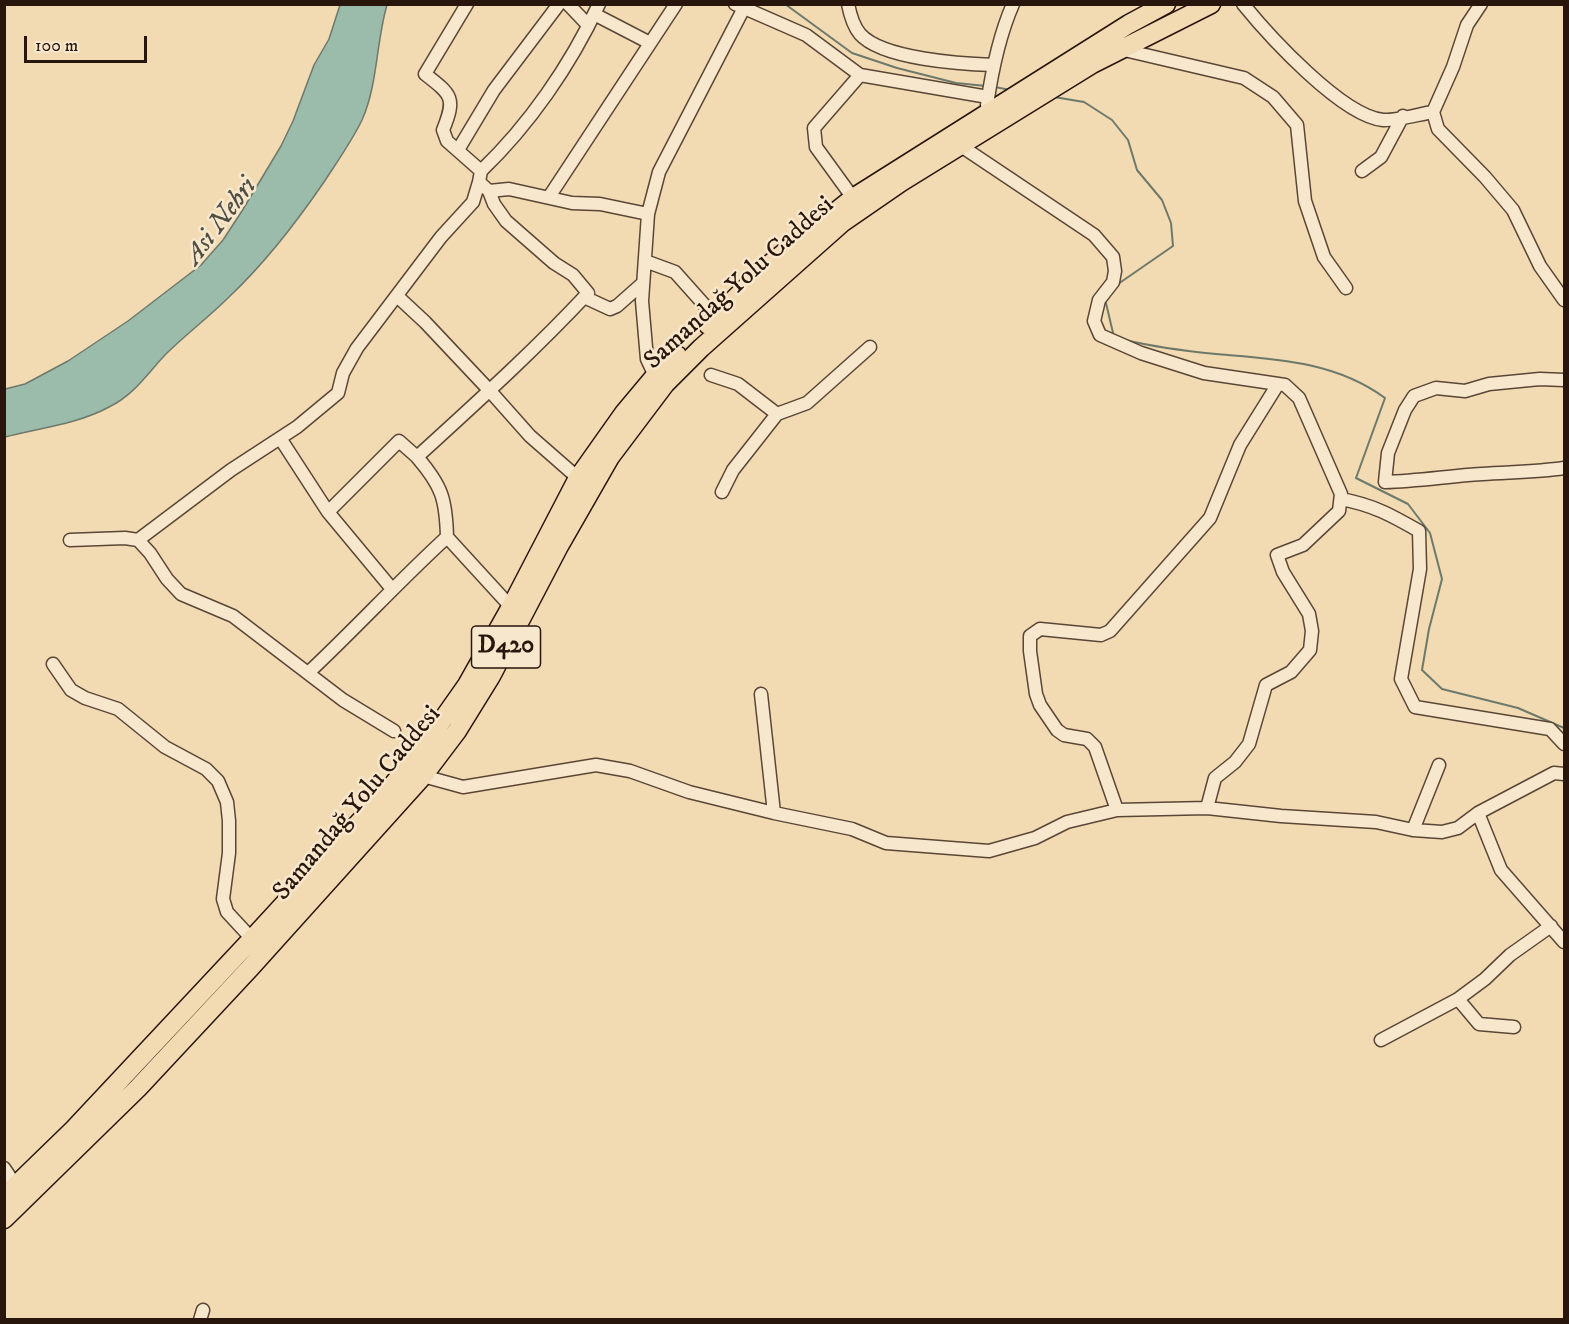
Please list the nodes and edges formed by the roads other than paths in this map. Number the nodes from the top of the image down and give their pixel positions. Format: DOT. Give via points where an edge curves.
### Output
graph roads {
  1 [pos="467,4"];
  2 [pos="559,4"];
  3 [pos="568,4"];
  4 [pos="676,4"];
  5 [pos="848,4"];
  6 [pos="1013,4"];
  7 [pos="1166,4"];
  8 [pos="1211,4"];
  9 [pos="1243,4"];
  10 [pos="1481,4"];
  11 [pos="742,6"];
  12 [pos="597,9"];
  13 [pos="588,25"];
  14 [pos="650,43"];
  15 [pos="1119,49"];
  16 [pos="993,65"];
  17 [pos="860,75"];
  18 [pos="988,101"];
  19 [pos="1433,111"];
  20 [pos="1403,116"];
  21 [pos="961,146"];
  22 [pos="458,150"];
  23 [pos="1362,171"];
  24 [pos="480,177"];
  25 [pos="489,191"];
  26 [pos="549,197"];
  27 [pos="853,198"];
  28 [pos="648,214"];
  29 [pos="645,261"];
  30 [pos="643,283"];
  31 [pos="1346,288"];
  32 [pos="397,296"];
  33 [pos="584,297"];
  34 [pos="1564,300"];
  35 [pos="716,318"];
  36 [pos="870,347"];
  37 [pos="711,375"];
  38 [pos="660,380"];
  39 [pos="1564,380"];
  40 [pos="1278,384"];
  41 [pos="490,391"];
  42 [pos="777,414"];
  43 [pos="280,438"];
  44 [pos="417,457"];
  45 [pos="1564,468"];
  46 [pos="578,478"];
  47 [pos="722,492"];
  48 [pos="1341,499"];
  49 [pos="328,512"];
  50 [pos="447,537"];
  51 [pos="70,540"];
  52 [pos="138,540"];
  53 [pos="392,590"];
  54 [pos="511,607"];
  55 [pos="53,664"];
  56 [pos="309,673"];
  57 [pos="762,694"];
  58 [pos="394,731"];
  59 [pos="1564,744"];
  60 [pos="1439,765"];
  61 [pos="1564,774"];
  62 [pos="423,776"];
  63 [pos="1207,808"];
  64 [pos="1117,810"];
  65 [pos="774,813"];
  66 [pos="1478,813"];
  67 [pos="1413,830"];
  68 [pos="1551,926"];
  69 [pos="252,939"];
  70 [pos="1564,942"];
  71 [pos="1458,999"];
  72 [pos="1514,1027"];
  73 [pos="1381,1040"];
  74 [pos="4,1168"];
  75 [pos="10,1191"];
  76 [pos="4,1219"];
  1 -- 22 [label="street" via="425,74 451,99 443,130 447,141"];
  2 -- 22 [label="street" via="494,90"];
  3 -- 13 [label="street"];
  4 -- 14 [label="street"];
  5 -- 16 [label="street" via="859,34 873,44 908,56"];
  6 -- 16 [label="street"];
  7 -- 18 [label="highway, Samandağ Yolu Caddesi / D420" via="1007,101"];
  8 -- 15 [label="highway, Samandağ Yolu Caddesi / D420"];
  9 -- 20 [label="street" via="1287,54 1330,92 1360,112 1383,120"];
  10 -- 19 [label="street" via="1467,25"];
  11 -- 17 [label="street" via="806,35"];
  11 -- 28 [label="street" via="659,172"];
  12 -- 13 [label="street"];
  12 -- 14 [label="street"];
  13 -- 24 [label="street" via="565,68"];
  14 -- 26 [label="street"];
  15 -- 21 [label="highway, Samandağ Yolu Caddesi / D420"];
  15 -- 31 [label="street" via="1244,78 1273,97 1297,125 1305,201 1324,256"];
  16 -- 18 [label="street"];
  17 -- 18 [label="street"];
  17 -- 27 [label="street" via="814,129 816,147"];
  18 -- 27 [label="highway, Samandağ Yolu Caddesi / D420"];
  19 -- 20 [label="street"];
  19 -- 34 [label="street" via="1438,129 1513,210 1540,266"];
  20 -- 23 [label="street" via="1381,157"];
  21 -- 38 [label="highway, Samandağ Yolu Caddesi / D420" via="843,222"];
  21 -- 40 [label="street" via="1094,235 1113,257 1113,282 1099,300 1094,321 1100,335 1204,373"];
  22 -- 24 [label="street"];
  24 -- 25 [label="street"];
  24 -- 32 [label="street" via="473,202"];
  25 -- 26 [label="street" via="509,189"];
  25 -- 33 [label="street" via="506,220 554,263 573,274 588,293"];
  26 -- 28 [label="street"];
  27 -- 35 [label="highway, Samandağ Yolu Caddesi / D420" via="770,264"];
  28 -- 29 [label="street"];
  29 -- 30 [label="street"];
  29 -- 35 [label="street" via="675,272"];
  30 -- 33 [label="street" via="610,309"];
  30 -- 38 [label="street" via="647,359"];
  32 -- 41 [label="street"];
  32 -- 43 [label="street" via="357,348 343,373 338,393"];
  33 -- 41 [label="street"];
  35 -- 38 [label="highway, Samandağ Yolu Caddesi / D420"];
  36 -- 42 [label="street" via="807,403"];
  37 -- 42 [label="street" via="738,384"];
  38 -- 46 [label="highway, Samandağ Yolu Caddesi / D420" via="624,413"];
  38 -- 62 [label="highway, Samandağ Yolu Caddesi / D420" via="559,546 491,676"];
  39 -- 45 [label="street" via="1489,384 1465,391 1436,388 1414,396 1388,453 1385,482"];
  40 -- 48 [label="street" via="1285,385 1299,398"];
  40 -- 64 [label="street" via="1240,445 1210,518 1110,631 1101,635 1040,629 1030,636 1040,705 1057,730 1086,739 1095,747"];
  41 -- 44 [label="street"];
  41 -- 46 [label="street" via="530,436"];
  42 -- 47 [label="street" via="733,470"];
  43 -- 49 [label="street"];
  43 -- 52 [label="street"];
  44 -- 49 [label="street" via="399,441"];
  44 -- 50 [label="street" via="435,477 444,496"];
  46 -- 54 [label="highway, Samandağ Yolu Caddesi / D420"];
  48 -- 59 [label="street" via="1365,503 1419,531 1420,569 1401,679 1415,707 1550,729"];
  48 -- 63 [label="street" via="1339,511 1303,546 1277,555 1309,614 1310,650 1291,672 1266,685 1249,744 1215,778"];
  49 -- 53 [label="street"];
  50 -- 53 [label="street"];
  50 -- 54 [label="street"];
  51 -- 52 [label="street"];
  52 -- 56 [label="street" via="181,594 233,615"];
  53 -- 56 [label="street"];
  54 -- 69 [label="highway, Samandağ Yolu Caddesi / D420" via="467,685 422,749"];
  55 -- 69 [label="street" via="71,690 118,709 165,747 206,769 218,782 230,821 223,899 227,912"];
  56 -- 58 [label="street" via="342,700"];
  57 -- 65 [label="street"];
  60 -- 67 [label="street"];
  61 -- 66 [label="street" via="1554,773"];
  62 -- 65 [label="street" via="463,787 596,765 630,771 689,792"];
  62 -- 76 [label="highway, Samandağ Yolu Caddesi / D420" via="138,1088"];
  63 -- 64 [label="street"];
  63 -- 67 [label="street" via="1376,822"];
  64 -- 65 [label="street" via="1067,822 1035,838 989,851 886,843 852,829"];
  66 -- 67 [label="street" via="1458,828 1442,832"];
  66 -- 68 [label="street" via="1501,870"];
  68 -- 70 [label="street"];
  68 -- 71 [label="street"];
  69 -- 75 [label="highway, Samandağ Yolu Caddesi / D420" via="74,1129"];
  71 -- 72 [label="street" via="1479,1024"];
  71 -- 73 [label="street"];
  74 -- 75 [label="street"];
}
